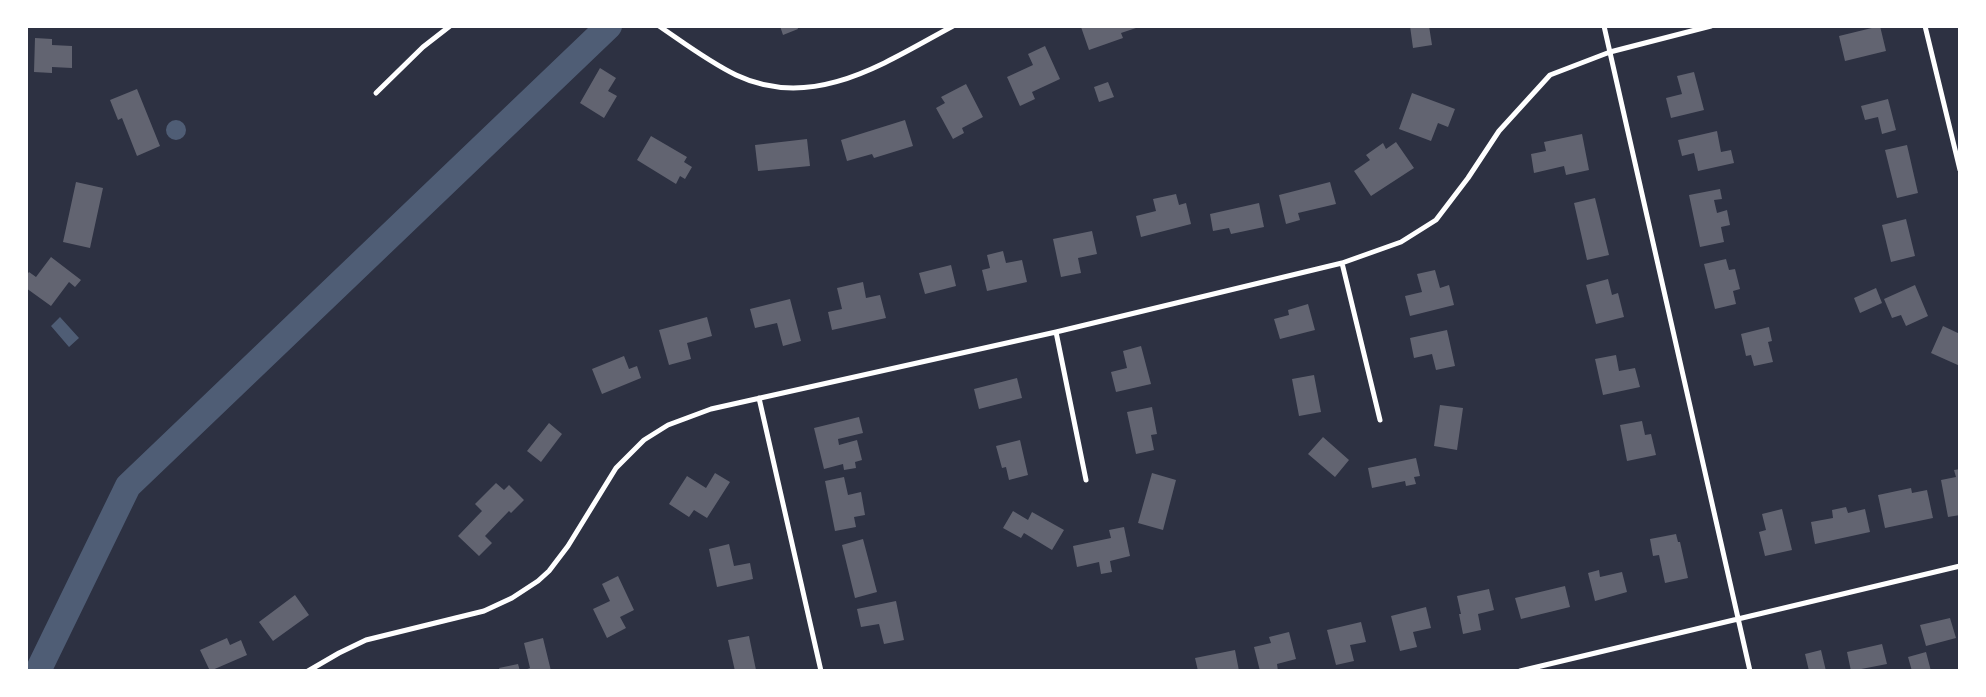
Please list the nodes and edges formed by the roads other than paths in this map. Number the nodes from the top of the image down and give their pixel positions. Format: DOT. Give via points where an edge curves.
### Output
graph roads {
  1 [pos="450,26"];
  2 [pos="659,26"];
  3 [pos="953,26"];
  4 [pos="1604,26"];
  5 [pos="1711,26"];
  6 [pos="1925,26"];
  7 [pos="1610,52"];
  8 [pos="376,93"];
  9 [pos="1960,170"];
  10 [pos="1342,263"];
  11 [pos="1056,332"];
  12 [pos="759,398"];
  13 [pos="1380,420"];
  14 [pos="1086,480"];
  15 [pos="1960,566"];
  16 [pos="1738,618"];
  17 [pos="308,671"];
  18 [pos="821,671"];
  19 [pos="1520,671"];
  20 [pos="1750,671"];
  1 -- 8 [label="street" via="423,47"];
  2 -- 3 [label="street" via="736,75 765,85 799,89 833,84 875,67"];
  4 -- 7 [label="street"];
  5 -- 7 [label="street"];
  6 -- 9 [label="street"];
  7 -- 10 [label="street" via="1550,75 1499,131 1436,220 1401,242"];
  7 -- 16 [label="street"];
  10 -- 11 [label="street"];
  10 -- 13 [label="street"];
  11 -- 12 [label="street"];
  11 -- 14 [label="street"];
  12 -- 17 [label="street" via="681,419 644,440 616,468 558,559 538,581 512,598 484,610 366,640"];
  12 -- 18 [label="street"];
  15 -- 16 [label="street"];
  16 -- 19 [label="street"];
  16 -- 20 [label="street"];
}
